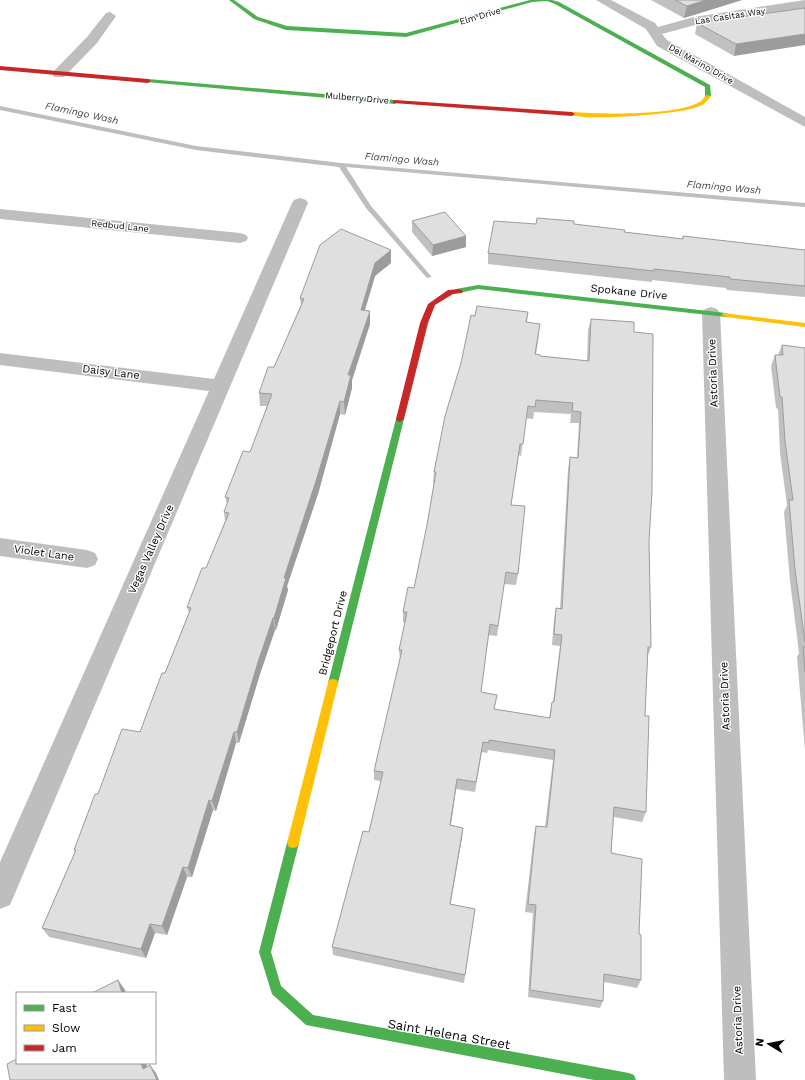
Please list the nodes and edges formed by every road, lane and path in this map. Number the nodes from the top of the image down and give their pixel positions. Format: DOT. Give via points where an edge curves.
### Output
graph roads {
  1 [pos="230,0"];
  2 [pos="602,0"];
  3 [pos="805,4"];
  4 [pos="110,16"];
  5 [pos="655,32"];
  6 [pos="0,68"];
  7 [pos="59,74"];
  8 [pos="709,94"];
  9 [pos="805,123"];
  10 [pos="300,203"];
  11 [pos="0,214"];
  12 [pos="240,238"];
  13 [pos="451,292"];
  14 [pos="711,313"];
  15 [pos="805,325"];
  16 [pos="0,359"];
  17 [pos="222,386"];
  18 [pos="0,547"];
  19 [pos="87,559"];
  20 [pos="0,895"];
  21 [pos="276,990"];
  22 [pos="629,1080"];
  23 [pos="740,1080"];
  1 -- 8 [label="street, Elm Drive" via="254,19 267,25 406,35 532,1 547,0 557,3 708,86"];
  2 -- 5 [label="street, Del Marino Drive" via="650,26"];
  3 -- 5 [label="street, Las Casitas Way" via="694,21"];
  4 -- 7 [label="street" via="92,40"];
  5 -- 9 [label="street, Del Marino Drive" via="662,43"];
  6 -- 7 [label="street, Mulberry Drive"];
  7 -- 8 [label="street, Mulberry Drive" via="583,115 626,115 683,109 703,103"];
  10 -- 17 [label="street, Vegas Valley Drive"];
  11 -- 12 [label="street, Redbud Lane"];
  13 -- 14 [label="street, Spokane Drive" via="478,287"];
  13 -- 21 [label="street, Bridgeport Drive" via="432,304 424,322 265,952"];
  14 -- 15 [label="street, Spokane Drive"];
  14 -- 23 [label="street, Astoria Drive"];
  16 -- 17 [label="street, Daisy Lane"];
  17 -- 20 [label="street, Vegas Valley Drive"];
  18 -- 19 [label="street, Violet Lane"];
  21 -- 22 [label="street, Saint Helena Street" via="310,1021"];
}
